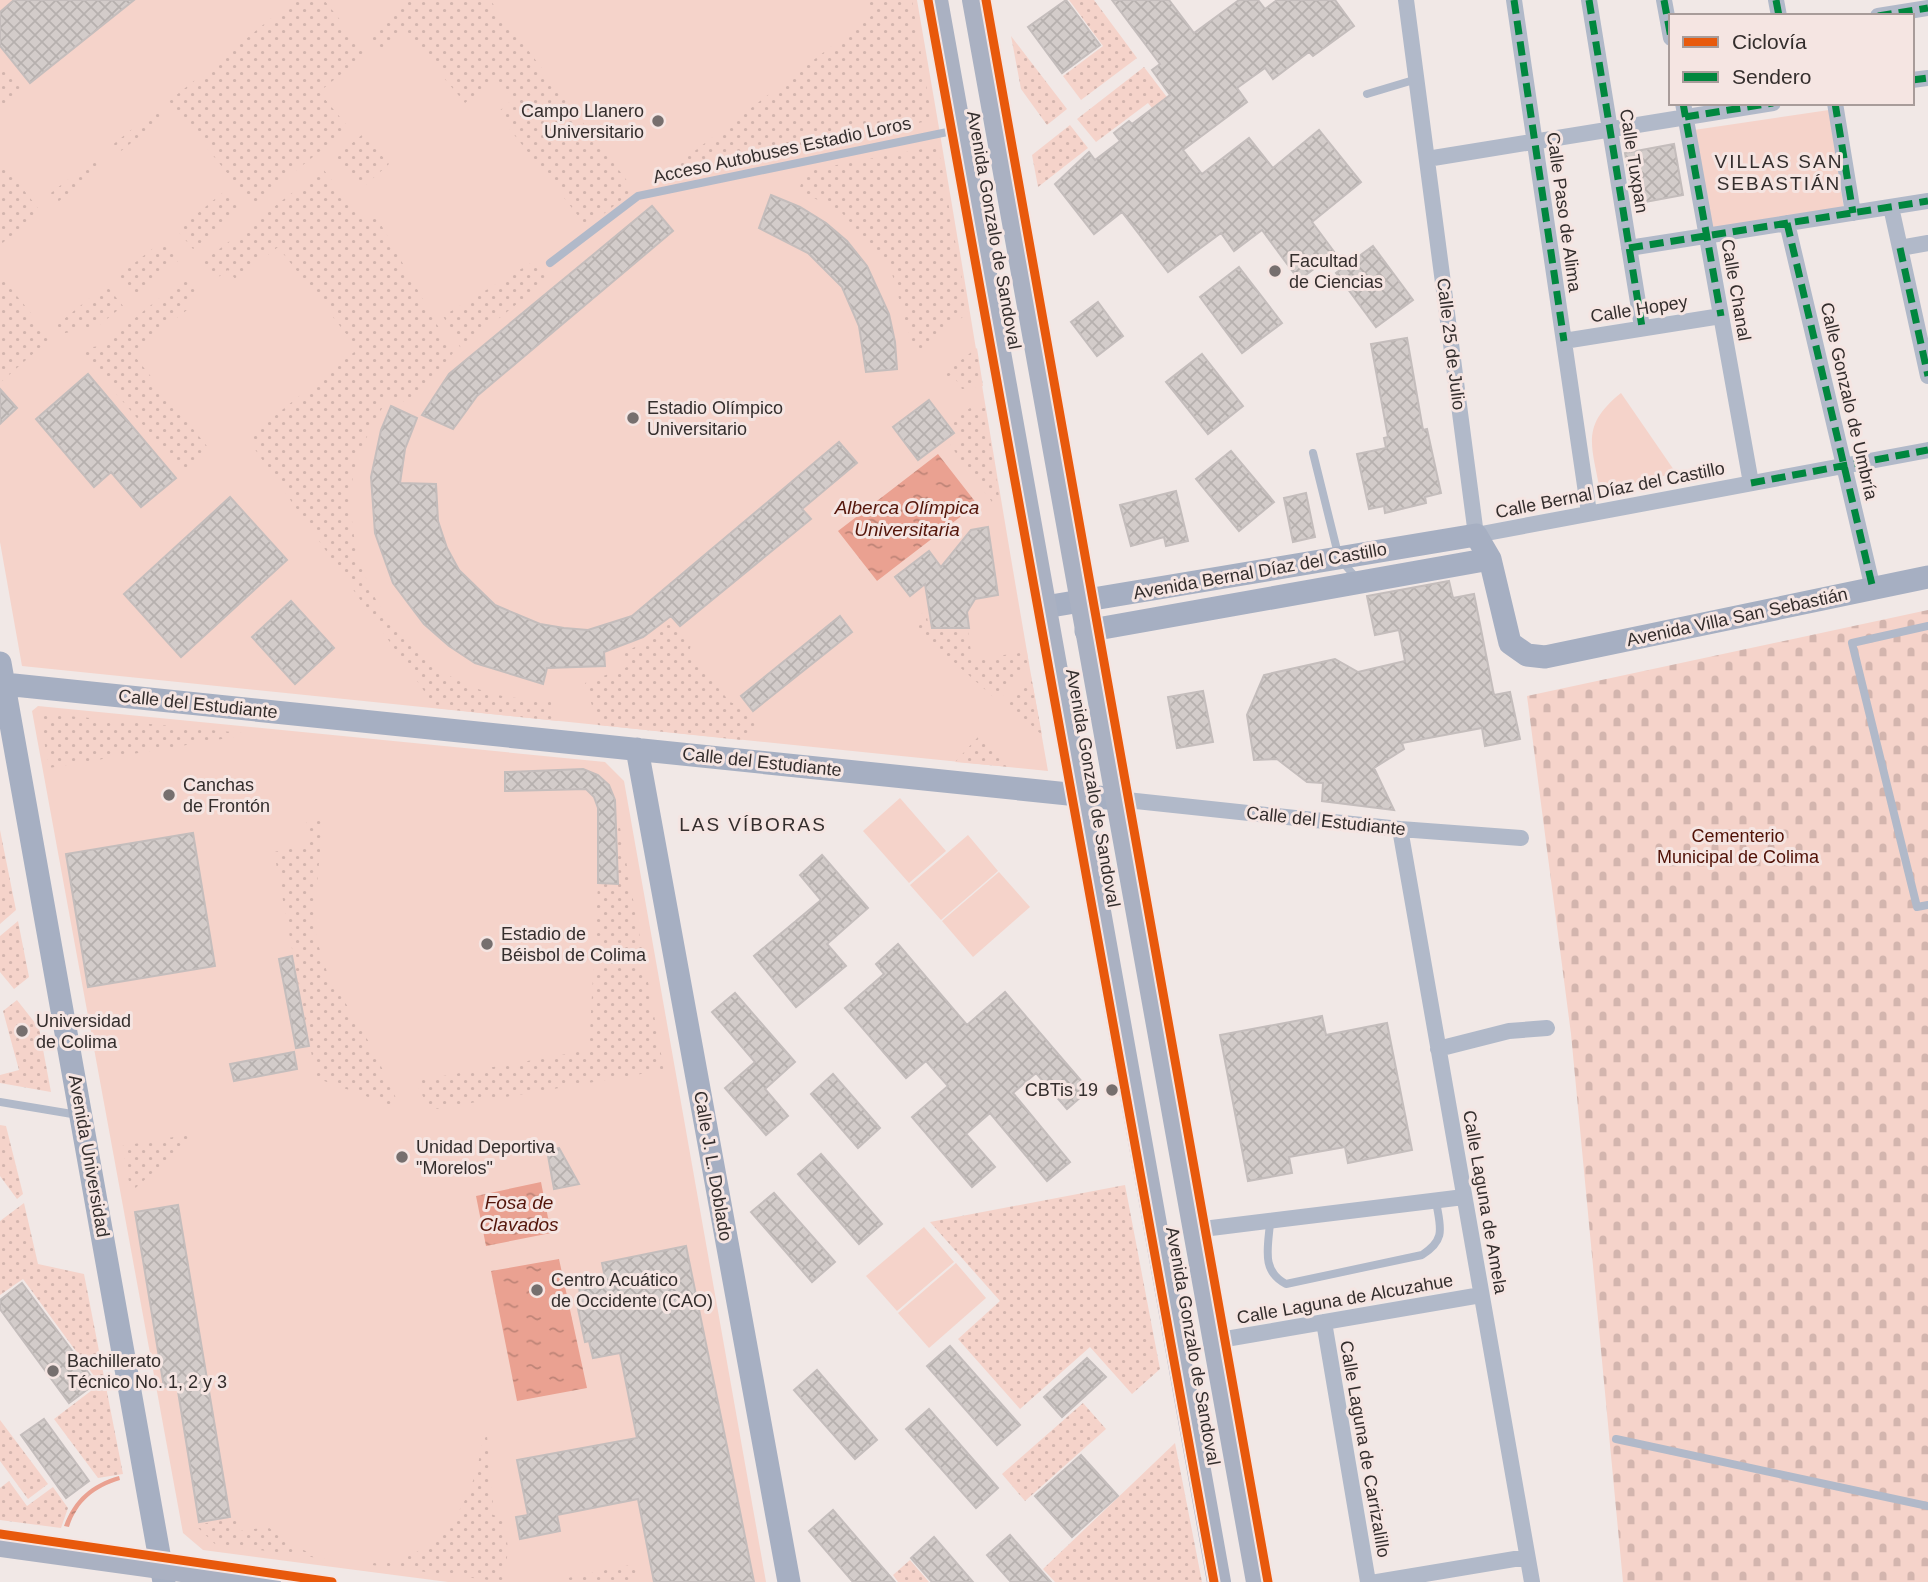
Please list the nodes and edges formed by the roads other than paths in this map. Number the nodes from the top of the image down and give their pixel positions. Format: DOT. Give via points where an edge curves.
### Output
graph roads {
  1 [pos="936,0"];
  2 [pos="975,0"];
  3 [pos="1406,0"];
  4 [pos="1514,0"];
  5 [pos="1588,0"];
  6 [pos="1664,0"];
  7 [pos="1928,8"];
  8 [pos="1890,14"];
  9 [pos="1669,27"];
  10 [pos="1417,79"];
  11 [pos="1367,94"];
  12 [pos="1748,105"];
  13 [pos="1835,105"];
  14 [pos="1684,110"];
  15 [pos="960,129"];
  16 [pos="1610,129"];
  17 [pos="1534,142"];
  18 [pos="1427,159"];
  19 [pos="1928,201"];
  20 [pos="1891,207"];
  21 [pos="1853,212"];
  22 [pos="1787,223"];
  23 [pos="1707,235"];
  24 [pos="1928,243"];
  25 [pos="1629,248"];
  26 [pos="1900,248"];
  27 [pos="550,263"];
  28 [pos="1721,316"];
  29 [pos="1643,327"];
  30 [pos="1564,341"];
  31 [pos="1928,376"];
  32 [pos="1928,450"];
  33 [pos="1313,453"];
  34 [pos="1845,466"];
  35 [pos="1751,483"];
  36 [pos="1589,513"];
  37 [pos="1476,535"];
  38 [pos="1339,558"];
  39 [pos="1490,559"];
  40 [pos="1928,577"];
  41 [pos="1360,582"];
  42 [pos="1873,589"];
  43 [pos="1082,600"];
  44 [pos="1045,607"];
  45 [pos="1928,626"];
  46 [pos="1086,631"];
  47 [pos="1545,657"];
  48 [pos="2,674"];
  49 [pos="637,749"];
  50 [pos="1078,795"];
  51 [pos="1118,799"];
  52 [pos="1400,829"];
  53 [pos="1521,838"];
  54 [pos="1928,905"];
  55 [pos="1547,1028"];
  56 [pos="1438,1049"];
  57 [pos="1169,1089"];
  58 [pos="1132,1093"];
  59 [pos="0,1102"];
  60 [pos="81,1115"];
  61 [pos="1464,1197"];
  62 [pos="1436,1201"];
  63 [pos="1270,1223"];
  64 [pos="1195,1230"];
  65 [pos="1481,1295"];
  66 [pos="1324,1322"];
  67 [pos="1214,1341"];
  68 [pos="1220,1375"];
  69 [pos="1184,1382"];
  70 [pos="1616,1439"];
  71 [pos="1928,1506"];
  72 [pos="0,1545"];
  73 [pos="1527,1557"];
  74 [pos="163,1575"];
  75 [pos="269,1582"];
  76 [pos="789,1582"];
  77 [pos="1219,1582"];
  78 [pos="1258,1582"];
  79 [pos="1368,1582"];
  80 [pos="1377,1582"];
  81 [pos="1531,1582"];
  1 -- 15 [label="main road, Avenida Gonzalo de Sandoval"];
  2 -- 43 [label="main road, Avenida Gonzalo de Sandoval"];
  3 -- 10 [label="street, Calle 25 de Julio"];
  4 -- 17 [label="street, Calle Paso de Alima"];
  5 -- 16 [label="street, Calle Tuxpan"];
  6 -- 9 [label="street"];
  7 -- 8 [label="street"];
  10 -- 11 [label="lane"];
  10 -- 18 [label="street, Calle 25 de Julio"];
  12 -- 14 [label="street"];
  13 -- 21 [label="street"];
  14 -- 16 [label="street"];
  14 -- 23 [label="street, Calle Chanal"];
  15 -- 27 [label="lane, Acceso Autobuses Estadio Loros" via="638,196"];
  15 -- 44 [label="main road, Avenida Gonzalo de Sandoval"];
  16 -- 17 [label="street"];
  16 -- 25 [label="street, Calle Tuxpan"];
  17 -- 18 [label="street"];
  17 -- 30 [label="street, Calle Paso de Alima"];
  18 -- 37 [label="street, Calle 25 de Julio"];
  19 -- 20 [label="street"];
  20 -- 21 [label="street"];
  20 -- 26 [label="street"];
  21 -- 22 [label="street"];
  22 -- 23 [label="street"];
  22 -- 34 [label="street, Calle Gonzalo de Umbría"];
  23 -- 25 [label="street"];
  23 -- 28 [label="street, Calle Chanal"];
  24 -- 26 [label="street"];
  25 -- 29 [label="street, Calle Tuxpan"];
  26 -- 31 [label="street"];
  28 -- 29 [label="street, Calle Hopey"];
  28 -- 35 [label="street, Calle Chanal"];
  29 -- 30 [label="street, Calle Hopey"];
  30 -- 36 [label="street, Calle Paso de Alima"];
  32 -- 34 [label="street, Calle Bernal Díaz del Castillo"];
  33 -- 38 [label="lane"];
  34 -- 35 [label="street, Calle Bernal Díaz del Castillo"];
  34 -- 42 [label="street, Calle Gonzalo de Umbría"];
  35 -- 36 [label="street, Calle Bernal Díaz del Castillo"];
  36 -- 37 [label="street, Calle Bernal Díaz del Castillo"];
  37 -- 38 [label="street, Avenida Bernal Díaz del Castillo"];
  37 -- 39 [label="street, Calle 25 de Julio"];
  38 -- 41 [label="lane"];
  38 -- 43 [label="street, Avenida Bernal Díaz del Castillo"];
  39 -- 41 [label="street, Avenida Bernal Díaz del Castillo"];
  39 -- 47 [label="street, Calle 25 de Julio" via="1510,643 1527,655"];
  40 -- 42 [label="street, Avenida Villa San Sebastián"];
  41 -- 46 [label="street, Avenida Bernal Díaz del Castillo"];
  42 -- 47 [label="street, Avenida Villa San Sebastián"];
  43 -- 44 [label="street, Avenida Bernal Díaz del Castillo"];
  43 -- 46 [label="main road, Avenida Gonzalo de Sandoval"];
  44 -- 50 [label="main road, Avenida Gonzalo de Sandoval"];
  45 -- 54 [label="lane" via="1852,643 1917,907"];
  46 -- 51 [label="main road, Avenida Gonzalo de Sandoval"];
  48 -- 49 [label="street, Calle del Estudiante"];
  48 -- 60 [label="street, Avenida Universidad"];
  49 -- 50 [label="street, Calle del Estudiante"];
  49 -- 76 [label="street, Calle J. L. Doblado"];
  50 -- 51 [label="street, Calle del Estudiante"];
  50 -- 58 [label="main road, Avenida Gonzalo de Sandoval"];
  51 -- 52 [label="street, Calle del Estudiante"];
  51 -- 57 [label="main road, Avenida Gonzalo de Sandoval"];
  52 -- 53 [label="street, Calle del Estudiante"];
  52 -- 56 [label="street, Calle Laguna de Amela"];
  55 -- 56 [label="street" via="1509,1031"];
  56 -- 61 [label="street, Calle Laguna de Amela"];
  57 -- 58 [label="main road"];
  57 -- 64 [label="main road, Avenida Gonzalo de Sandoval"];
  58 -- 69 [label="main road, Avenida Gonzalo de Sandoval"];
  59 -- 60 [label="lane"];
  60 -- 74 [label="street, Avenida Universidad"];
  61 -- 62 [label="street"];
  61 -- 65 [label="street, Calle Laguna de Amela"];
  62 -- 63 [label="street"];
  62 -- 63 [label="lane" via="1441,1234 1436,1246 1422,1255 1286,1284 1273,1278 1267,1267"];
  63 -- 64 [label="street"];
  64 -- 67 [label="main road, Avenida Gonzalo de Sandoval"];
  65 -- 66 [label="street, Calle Laguna de Alcuzahue"];
  65 -- 73 [label="street, Calle Laguna de Amela"];
  66 -- 67 [label="street, Calle Laguna de Alcuzahue"];
  66 -- 79 [label="street, Calle Laguna de Carrizalillo"];
  67 -- 68 [label="main road, Avenida Gonzalo de Sandoval"];
  68 -- 69 [label="main road"];
  68 -- 78 [label="main road, Avenida Gonzalo de Sandoval"];
  69 -- 77 [label="main road, Avenida Gonzalo de Sandoval"];
  70 -- 71 [label="lane"];
  72 -- 74 [label="main road"];
  73 -- 80 [label="street"];
  73 -- 81 [label="street, Calle Laguna de Amela"];
  74 -- 75 [label="main road"];
}
